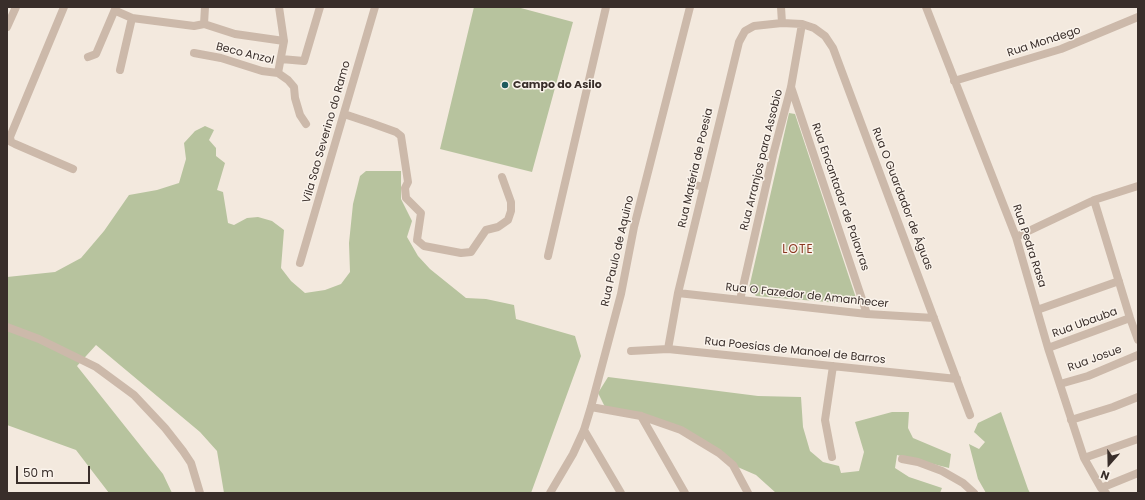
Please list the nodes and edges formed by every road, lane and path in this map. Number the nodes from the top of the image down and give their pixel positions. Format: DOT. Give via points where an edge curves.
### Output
graph roads {
  1 [pos="16,7"];
  2 [pos="64,7"];
  3 [pos="205,7"];
  4 [pos="279,7"];
  5 [pos="320,7"];
  6 [pos="374,7"];
  7 [pos="606,7"];
  8 [pos="690,7"];
  9 [pos="781,7"];
  10 [pos="926,7"];
  11 [pos="116,9"];
  12 [pos="1138,17"];
  13 [pos="132,18"];
  14 [pos="782,22"];
  15 [pos="204,24"];
  16 [pos="802,24"];
  17 [pos="7,28"];
  18 [pos="284,40"];
  19 [pos="194,53"];
  20 [pos="88,57"];
  21 [pos="281,58"];
  22 [pos="120,70"];
  23 [pos="278,73"];
  24 [pos="954,81"];
  25 [pos="791,87"];
  26 [pos="344,114"];
  27 [pos="306,124"];
  28 [pos="73,169"];
  29 [pos="502,177"];
  30 [pos="692,184"];
  31 [pos="703,187"];
  32 [pos="1138,188"];
  33 [pos="1094,200"];
  34 [pos="1016,237"];
  35 [pos="548,256"];
  36 [pos="300,263"];
  37 [pos="1119,280"];
  38 [pos="678,293"];
  39 [pos="740,300"];
  40 [pos="1037,310"];
  41 [pos="867,314"];
  42 [pos="934,318"];
  43 [pos="1130,318"];
  44 [pos="7,327"];
  45 [pos="1138,340"];
  46 [pos="1048,348"];
  47 [pos="668,350"];
  48 [pos="631,351"];
  49 [pos="1138,355"];
  50 [pos="833,366"];
  51 [pos="957,379"];
  52 [pos="1060,384"];
  53 [pos="1138,397"];
  54 [pos="591,406"];
  55 [pos="970,415"];
  56 [pos="642,416"];
  57 [pos="1071,420"];
  58 [pos="584,430"];
  59 [pos="1138,439"];
  60 [pos="832,457"];
  61 [pos="1084,458"];
  62 [pos="902,459"];
  63 [pos="1138,473"];
  64 [pos="554,491"];
  65 [pos="1103,491"];
  66 [pos="200,493"];
  67 [pos="621,493"];
  68 [pos="685,493"];
  69 [pos="748,493"];
  70 [pos="974,493"];
  1 -- 17 [label="street"];
  2 -- 28 [label="street" via="10,137 11,142"];
  3 -- 15 [label="street"];
  4 -- 18 [label="street"];
  5 -- 21 [label="street" via="304,61"];
  6 -- 26 [label="street, Vila Sao Severino do Ramo"];
  7 -- 35 [label="street"];
  8 -- 54 [label="street, Rua Paulo de Aquino" via="634,227 621,294"];
  9 -- 14 [label="street"];
  10 -- 24 [label="street, Rua Pedra Rasa"];
  11 -- 13 [label="street"];
  11 -- 20 [label="street" via="96,54"];
  12 -- 24 [label="street, Rua Mondego" via="1061,49"];
  13 -- 15 [label="street" via="194,26"];
  13 -- 22 [label="street"];
  14 -- 16 [label="street, Rua O Guardador de Águas"];
  14 -- 31 [label="street, Rua Matéria de Poesia" via="754,26 745,31 739,42"];
  15 -- 18 [label="street" via="235,34"];
  16 -- 25 [label="street, Rua Arranjos para Assobio"];
  16 -- 42 [label="street, Rua O Guardador de Águas" via="814,28 825,36 833,48"];
  18 -- 21 [label="street"];
  19 -- 23 [label="street, Beco Anzol"];
  21 -- 23 [label="street"];
  23 -- 27 [label="street, Beco Anzol" via="294,87 300,115"];
  24 -- 34 [label="street, Rua Pedra Rasa"];
  25 -- 39 [label="street, Rua Arranjos para Assobio"];
  25 -- 41 [label="street, Rua Encantador de Palavras"];
  26 -- 29 [label="street" via="401,136 408,182 405,188 406,198 421,213 417,240 424,246 461,253 472,252 486,230 498,227 508,220 511,202"];
  26 -- 36 [label="street, Vila Sao Severino do Ramo"];
  30 -- 31 [label="street"];
  31 -- 38 [label="street, Rua Matéria de Poesia"];
  32 -- 33 [label="street"];
  33 -- 34 [label="street"];
  33 -- 37 [label="street"];
  34 -- 40 [label="street, Rua Pedra Rasa"];
  37 -- 40 [label="street"];
  37 -- 43 [label="street"];
  38 -- 39 [label="street, Rua O Fazedor de Amanhecer"];
  38 -- 47 [label="street, Rua Matéria de Poesia"];
  39 -- 41 [label="street, Rua O Fazedor de Amanhecer"];
  40 -- 46 [label="street, Rua Pedra Rasa"];
  41 -- 42 [label="street, Rua O Fazedor de Amanhecer"];
  42 -- 51 [label="street, Rua O Guardador de Águas"];
  43 -- 45 [label="street"];
  43 -- 46 [label="street, Rua Ubauba"];
  44 -- 66 [label="street" via="39,339 96,367 134,395 183,451 191,464"];
  46 -- 52 [label="street, Rua Pedra Rasa"];
  47 -- 48 [label="street, Rua Poesias de Manoel de Barros"];
  47 -- 50 [label="street, Rua Poesias de Manoel de Barros"];
  49 -- 52 [label="street, Rua Josue" via="1088,376"];
  50 -- 51 [label="street, Rua Poesias de Manoel de Barros"];
  50 -- 60 [label="street" via="825,420"];
  51 -- 55 [label="street, Rua O Guardador de Águas"];
  52 -- 57 [label="street, Rua Pedra Rasa"];
  53 -- 57 [label="street"];
  54 -- 56 [label="street"];
  54 -- 58 [label="street, Rua Paulo de Aquino"];
  56 -- 68 [label="street"];
  56 -- 69 [label="street" via="681,430 719,453 733,465"];
  57 -- 61 [label="street, Rua Pedra Rasa"];
  58 -- 64 [label="street, Rua Paulo de Aquino"];
  58 -- 67 [label="street"];
  59 -- 61 [label="street"];
  61 -- 65 [label="street, Rua Pedra Rasa"];
  62 -- 70 [label="street" via="942,471 964,483"];
  63 -- 65 [label="street"];
}
